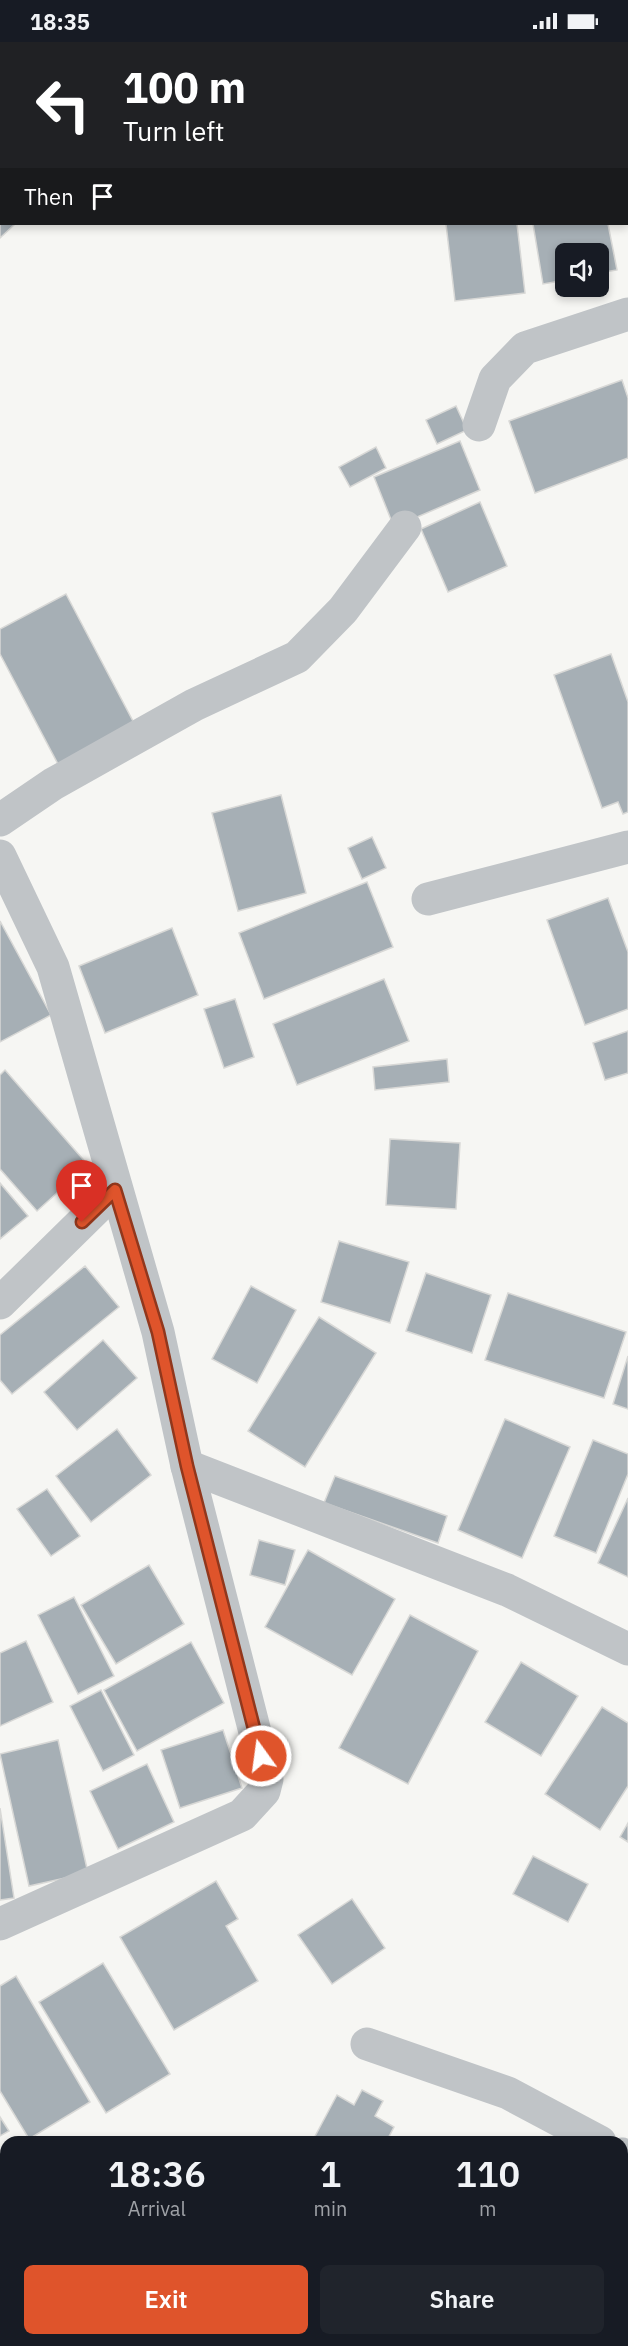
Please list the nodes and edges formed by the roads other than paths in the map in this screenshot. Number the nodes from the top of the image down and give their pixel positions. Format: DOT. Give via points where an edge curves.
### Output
graph roads {
  1 [pos="628,314"];
  2 [pos="479,425"];
  3 [pos="405,527"];
  4 [pos="0,820"];
  5 [pos="628,847"];
  6 [pos="0,856"];
  7 [pos="428,899"];
  8 [pos="115,1190"];
  9 [pos="0,1303"];
  10 [pos="187,1466"];
  11 [pos="628,1649"];
  12 [pos="0,1924"];
  13 [pos="367,2044"];
  14 [pos="589,2136"];
  1 -- 2 [label="street" via="525,348 495,379"];
  3 -- 4 [label="street" via="343,610 297,657 194,705 53,784"];
  5 -- 7 [label="street"];
  6 -- 8 [label="street" via="53,967"];
  8 -- 9 [label="street"];
  8 -- 10 [label="street" via="158,1332"];
  10 -- 11 [label="street" via="507,1590"];
  10 -- 12 [label="street" via="267,1779 264,1791 242,1815"];
  13 -- 14 [label="street" via="508,2093"];
}
